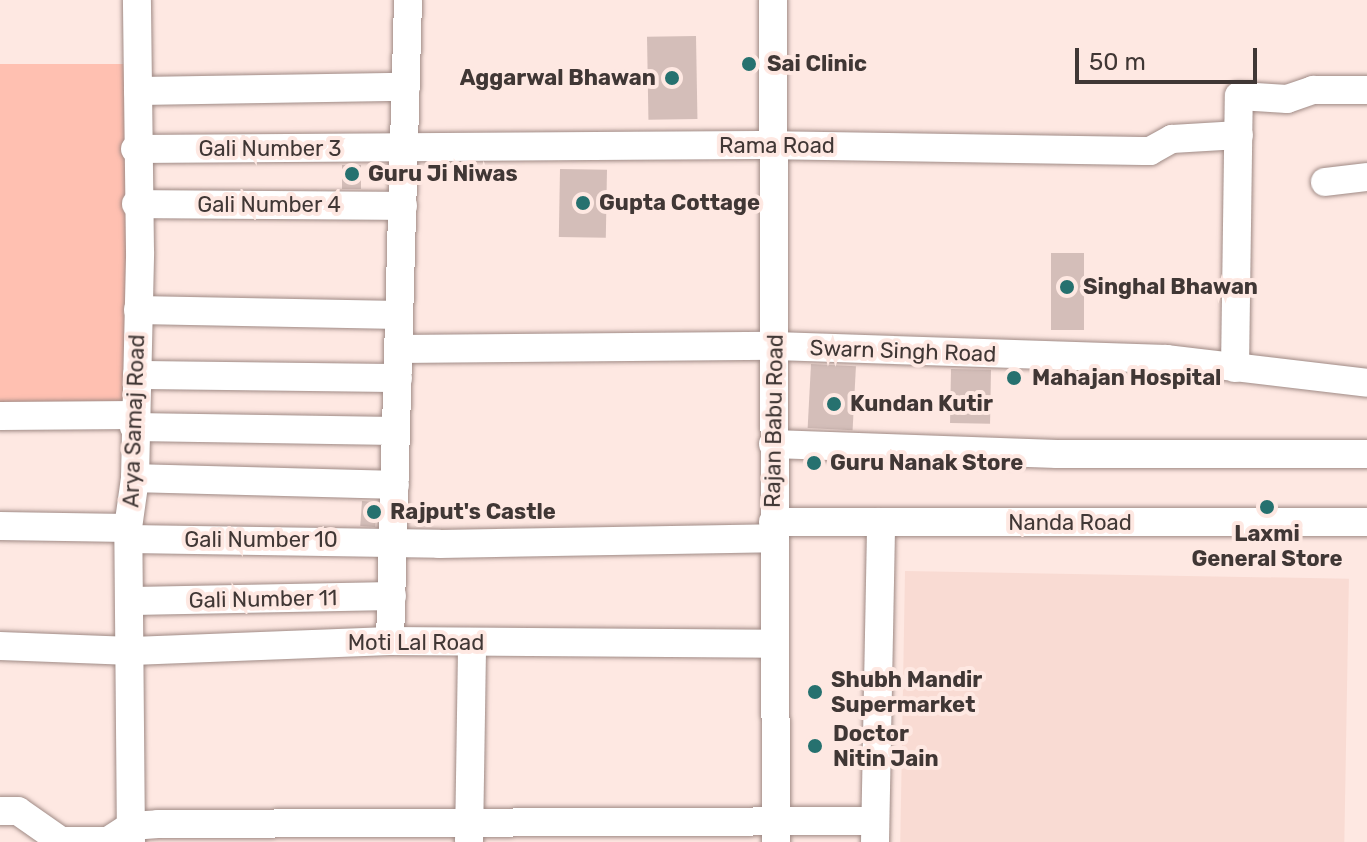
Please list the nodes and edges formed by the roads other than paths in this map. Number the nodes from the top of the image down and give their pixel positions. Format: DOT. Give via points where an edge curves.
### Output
graph roads {
  1 [pos="137,0"];
  2 [pos="408,0"];
  3 [pos="773,0"];
  4 [pos="406,87"];
  5 [pos="1367,90"];
  6 [pos="138,91"];
  7 [pos="1239,135"];
  8 [pos="775,146"];
  9 [pos="135,149"];
  10 [pos="404,149"];
  11 [pos="1367,177"];
  12 [pos="1325,182"];
  13 [pos="136,204"];
  14 [pos="403,206"];
  15 [pos="138,310"];
  16 [pos="399,315"];
  17 [pos="775,346"];
  18 [pos="398,349"];
  19 [pos="1235,368"];
  20 [pos="137,375"];
  21 [pos="398,378"];
  22 [pos="1367,383"];
  23 [pos="0,416"];
  24 [pos="134,421"];
  25 [pos="396,431"];
  26 [pos="773,444"];
  27 [pos="1367,454"];
  28 [pos="135,478"];
  29 [pos="395,485"];
  30 [pos="881,522"];
  31 [pos="1367,522"];
  32 [pos="0,526"];
  33 [pos="774,530"];
  34 [pos="129,533"];
  35 [pos="393,541"];
  36 [pos="392,596"];
  37 [pos="134,601"];
  38 [pos="390,641"];
  39 [pos="472,642"];
  40 [pos="774,644"];
  41 [pos="0,646"];
  42 [pos="132,651"];
  43 [pos="0,811"];
  44 [pos="875,831"];
  45 [pos="470,832"];
  46 [pos="776,832"];
  47 [pos="131,834"];
  1 -- 6 [label="street, Arya Samaj Road"];
  2 -- 4 [label="street"];
  3 -- 8 [label="street, Rajan Babu Road"];
  4 -- 6 [label="street"];
  4 -- 10 [label="street"];
  5 -- 7 [label="street" via="1313,90 1287,99 1239,96"];
  6 -- 9 [label="street, Arya Samaj Road"];
  7 -- 8 [label="street, Rama Road" via="1172,139 1150,151"];
  7 -- 19 [label="street"];
  8 -- 10 [label="street, Rama Road"];
  8 -- 17 [label="street, Rajan Babu Road"];
  9 -- 10 [label="street, Gali Number 3"];
  9 -- 13 [label="street, Arya Samaj Road"];
  10 -- 14 [label="street"];
  11 -- 12 [label="street"];
  13 -- 14 [label="street, Gali Number 4"];
  13 -- 15 [label="street, Arya Samaj Road"];
  14 -- 16 [label="street"];
  15 -- 16 [label="street"];
  15 -- 20 [label="street, Arya Samaj Road"];
  16 -- 18 [label="street"];
  17 -- 18 [label="street, Swarn Singh Road"];
  17 -- 19 [label="street, Swarn Singh Road" via="1167,359"];
  17 -- 26 [label="street, Rajan Babu Road"];
  18 -- 21 [label="street"];
  19 -- 22 [label="street, Swarn Singh Road"];
  20 -- 21 [label="street"];
  20 -- 24 [label="street, Arya Samaj Road"];
  21 -- 25 [label="street"];
  23 -- 24 [label="street"];
  24 -- 25 [label="street"];
  24 -- 28 [label="street, Arya Samaj Road"];
  25 -- 29 [label="street"];
  26 -- 27 [label="street" via="1057,454"];
  26 -- 33 [label="street, Rajan Babu Road"];
  28 -- 29 [label="street"];
  28 -- 34 [label="street, Arya Samaj Road"];
  29 -- 35 [label="street"];
  30 -- 31 [label="street, Nanda Road"];
  30 -- 33 [label="street, Nanda Road"];
  30 -- 44 [label="street"];
  32 -- 34 [label="street, Gali Number 10"];
  33 -- 35 [label="street, Nanda Road"];
  33 -- 40 [label="street, Rajan Babu Road"];
  34 -- 35 [label="street, Gali Number 10"];
  34 -- 37 [label="street, Arya Samaj Road"];
  35 -- 36 [label="street"];
  36 -- 37 [label="street, Gali Number 11"];
  36 -- 38 [label="street"];
  37 -- 42 [label="street, Arya Samaj Road"];
  38 -- 39 [label="street, Moti Lal Road"];
  38 -- 42 [label="street, Moti Lal Road"];
  39 -- 40 [label="street, Moti Lal Road"];
  39 -- 45 [label="street"];
  40 -- 46 [label="street, Rajan Babu Road"];
  41 -- 42 [label="street, Moti Lal Road"];
  42 -- 47 [label="street, Arya Samaj Road"];
  43 -- 47 [label="street" via="18,811 61,841 108,841"];
  44 -- 46 [label="street"];
  45 -- 46 [label="street"];
  45 -- 47 [label="street"];
}
